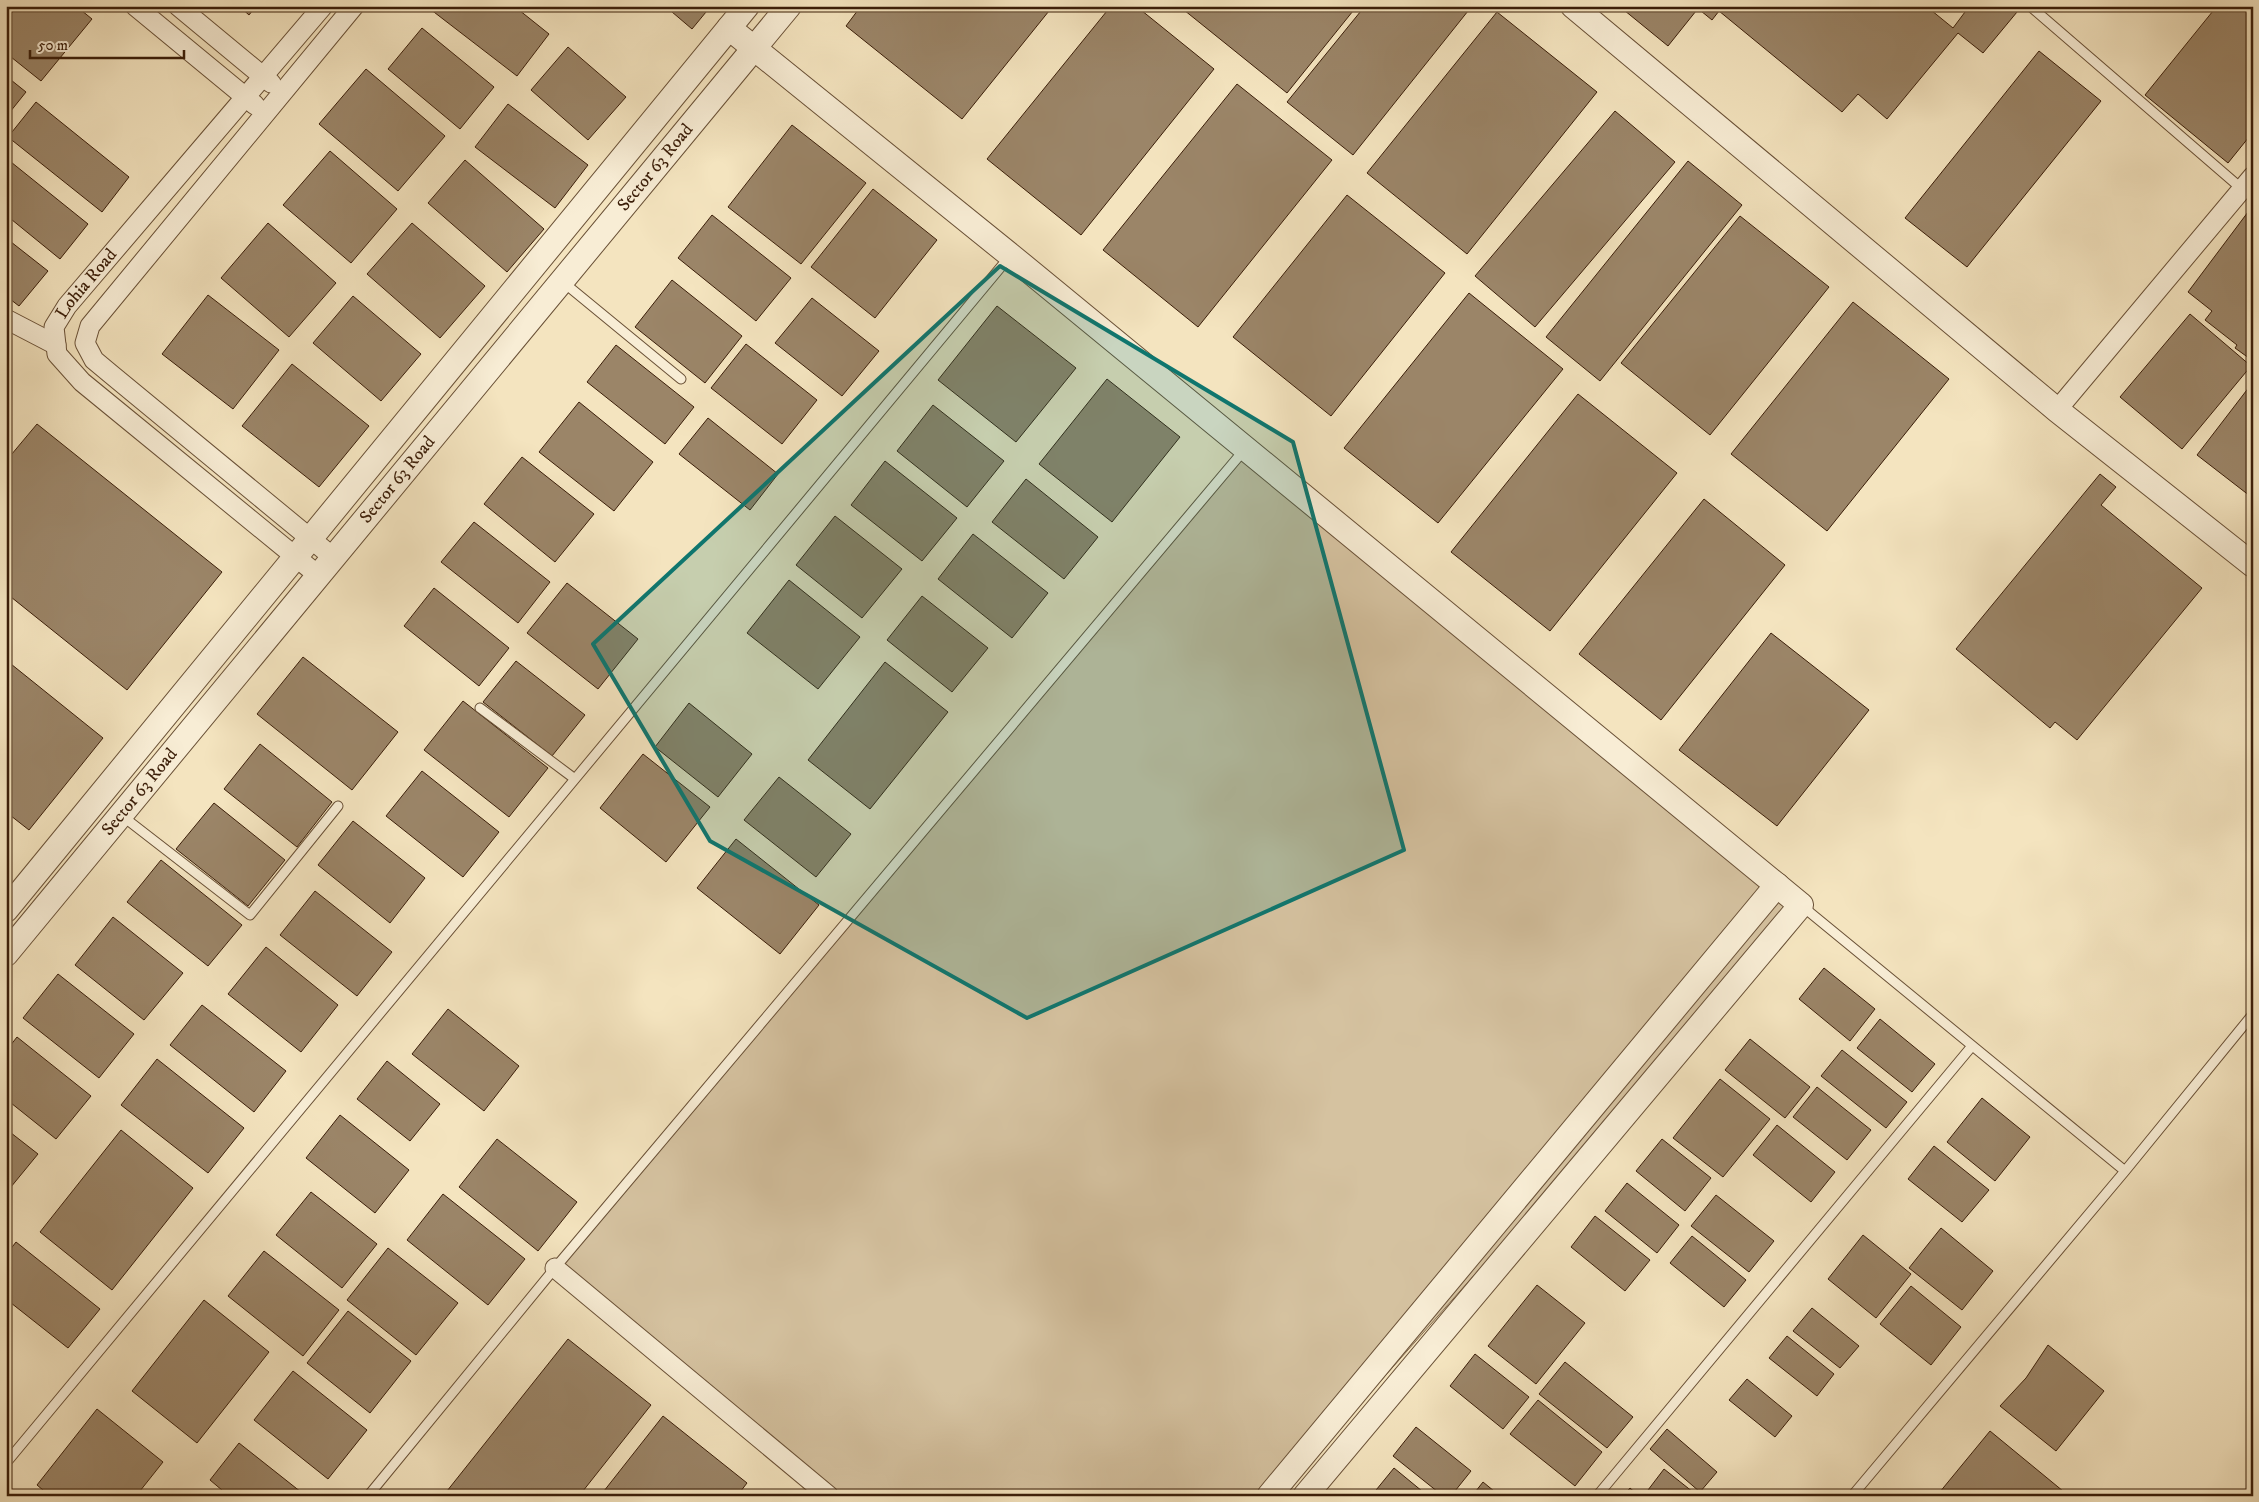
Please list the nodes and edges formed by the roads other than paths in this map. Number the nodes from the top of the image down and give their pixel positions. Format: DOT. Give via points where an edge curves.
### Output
graph roads {
  1 [pos="135,6"];
  2 [pos="178,6"];
  3 [pos="323,6"];
  4 [pos="354,6"];
  5 [pos="747,6"];
  6 [pos="790,6"];
  7 [pos="1573,6"];
  8 [pos="2030,6"];
  9 [pos="729,28"];
  10 [pos="755,48"];
  11 [pos="263,76"];
  12 [pos="283,93"];
  13 [pos="245,97"];
  14 [pos="265,114"];
  15 [pos="2249,187"];
  16 [pos="1010,256"];
  17 [pos="562,281"];
  18 [pos="6,319"];
  19 [pos="56,345"];
  20 [pos="681,379"];
  21 [pos="2057,410"];
  22 [pos="1245,448"];
  23 [pos="310,539"];
  24 [pos="295,558"];
  25 [pos="334,558"];
  26 [pos="2253,565"];
  27 [pos="319,576"];
  28 [pos="480,708"];
  29 [pos="575,779"];
  30 [pos="338,806"];
  31 [pos="122,815"];
  32 [pos="1777,885"];
  33 [pos="1801,905"];
  34 [pos="6,910"];
  35 [pos="6,954"];
  36 [pos="2253,1014"];
  37 [pos="1972,1046"];
  38 [pos="2125,1171"];
  39 [pos="555,1268"];
  40 [pos="6,1463"];
  41 [pos="1303,1486"];
  42 [pos="368,1496"];
  43 [pos="829,1496"];
  44 [pos="1269,1496"];
  45 [pos="1598,1496"];
  46 [pos="1852,1496"];
  1 -- 13 [label="street"];
  2 -- 11 [label="street"];
  3 -- 11 [label="street, Lohia Road"];
  4 -- 12 [label="street, Lohia Road"];
  5 -- 9 [label="street, Sector 63 Road"];
  6 -- 10 [label="street, Sector 63 Road"];
  7 -- 21 [label="street"];
  8 -- 15 [label="lane"];
  9 -- 10 [label="street"];
  9 -- 23 [label="street, Sector 63 Road"];
  10 -- 16 [label="street"];
  10 -- 17 [label="street, Sector 63 Road"];
  11 -- 12 [label="street"];
  11 -- 13 [label="street, Lohia Road"];
  12 -- 14 [label="street, Lohia Road"];
  13 -- 14 [label="street"];
  13 -- 19 [label="street, Lohia Road" via="67,306 54,327"];
  14 -- 23 [label="street, Lohia Road" via="90,326 85,343 94,360"];
  15 -- 21 [label="street"];
  16 -- 22 [label="street"];
  16 -- 29 [label="lane"];
  17 -- 20 [label="lane"];
  17 -- 25 [label="street, Sector 63 Road"];
  18 -- 19 [label="street"];
  19 -- 24 [label="street, Lohia Road" via="57,354 82,382"];
  21 -- 26 [label="street"];
  22 -- 32 [label="street"];
  22 -- 39 [label="lane"];
  23 -- 24 [label="street, Sector 63 Road"];
  23 -- 25 [label="street, Lohia Road"];
  24 -- 27 [label="street, Lohia Road"];
  24 -- 34 [label="street, Sector 63 Road"];
  25 -- 27 [label="street, Sector 63 Road"];
  27 -- 31 [label="street, Sector 63 Road"];
  28 -- 29 [label="lane"];
  29 -- 40 [label="lane"];
  30 -- 31 [label="lane" via="250,915"];
  31 -- 35 [label="street, Sector 63 Road"];
  32 -- 33 [label="street"];
  32 -- 41 [label="street"];
  33 -- 37 [label="lane"];
  33 -- 41 [label="street"];
  36 -- 38 [label="lane"];
  37 -- 38 [label="lane"];
  37 -- 45 [label="lane"];
  38 -- 46 [label="lane"];
  39 -- 42 [label="lane"];
  39 -- 43 [label="street"];
  41 -- 44 [label="street"];
}
